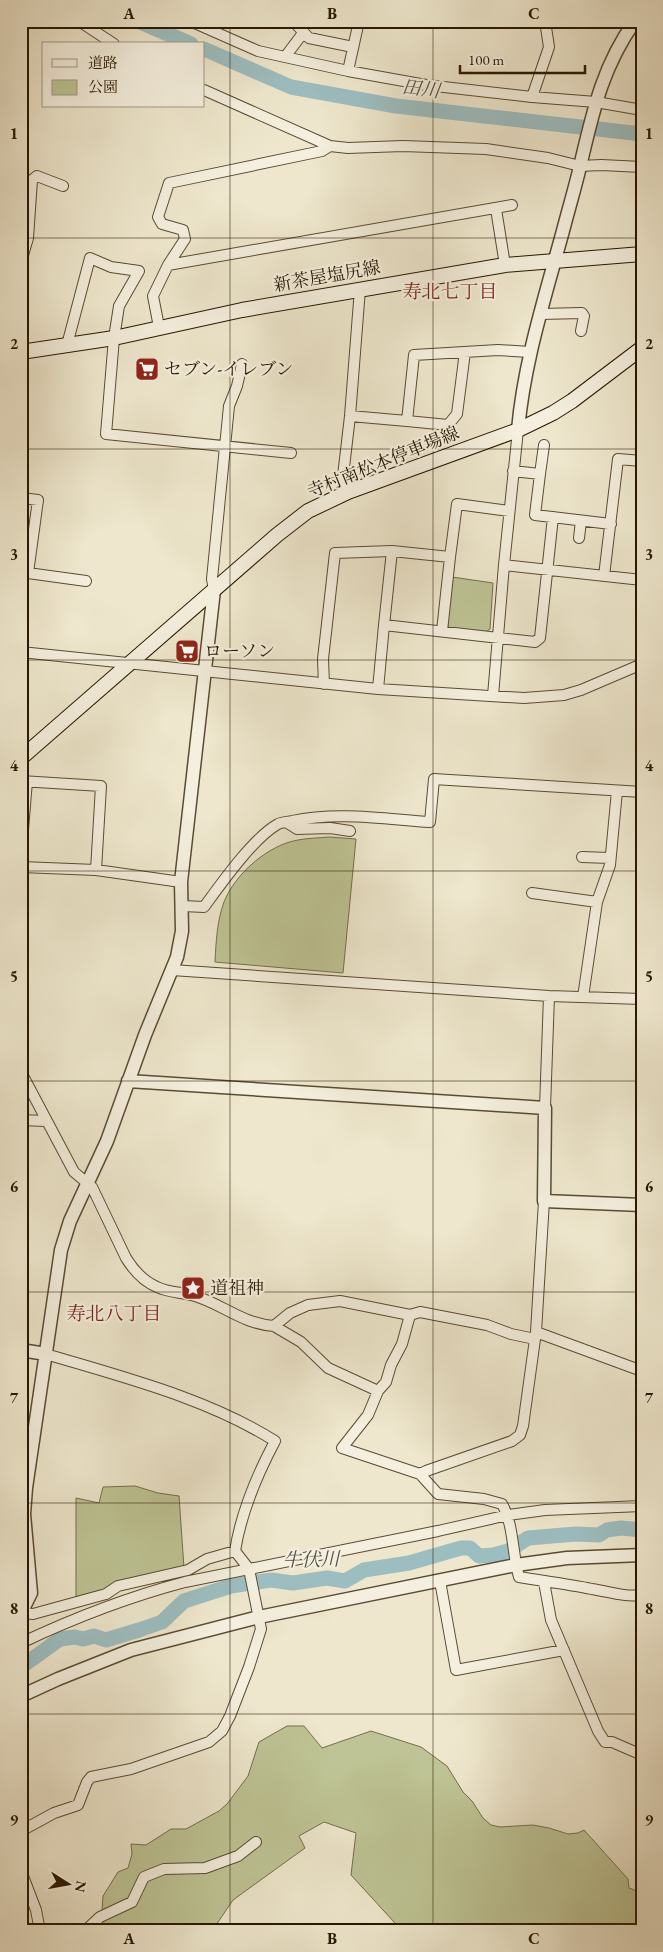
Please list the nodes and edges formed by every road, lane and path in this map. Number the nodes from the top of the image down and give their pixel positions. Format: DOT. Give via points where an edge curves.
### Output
graph roads {
  1 [pos="79,21"];
  2 [pos="190,21"];
  3 [pos="292,21"];
  4 [pos="359,21"];
  5 [pos="545,21"];
  6 [pos="635,21"];
  7 [pos="303,33"];
  8 [pos="111,42"];
  9 [pos="353,47"];
  10 [pos="284,57"];
  11 [pos="348,71"];
  12 [pos="205,90"];
  13 [pos="532,97"];
  14 [pos="595,105"];
  15 [pos="642,110"];
  16 [pos="330,146"];
  17 [pos="581,164"];
  18 [pos="642,167"];
  19 [pos="63,186"];
  20 [pos="512,205"];
  21 [pos="496,209"];
  22 [pos="642,254"];
  23 [pos="21,262"];
  24 [pos="554,262"];
  25 [pos="168,265"];
  26 [pos="505,265"];
  27 [pos="360,289"];
  28 [pos="540,314"];
  29 [pos="159,327"];
  30 [pos="581,331"];
  31 [pos="114,338"];
  32 [pos="67,345"];
  33 [pos="642,348"];
  34 [pos="21,352"];
  35 [pos="465,352"];
  36 [pos="530,352"];
  37 [pos="242,364"];
  38 [pos="350,416"];
  39 [pos="406,421"];
  40 [pos="518,430"];
  41 [pos="544,445"];
  42 [pos="226,446"];
  43 [pos="291,453"];
  44 [pos="642,461"];
  45 [pos="513,471"];
  46 [pos="540,474"];
  47 [pos="348,492"];
  48 [pos="21,498"];
  49 [pos="509,511"];
  50 [pos="554,517"];
  51 [pos="581,521"];
  52 [pos="611,524"];
  53 [pos="579,538"];
  54 [pos="392,551"];
  55 [pos="450,558"];
  56 [pos="504,565"];
  57 [pos="548,570"];
  58 [pos="604,576"];
  59 [pos="642,580"];
  60 [pos="86,581"];
  61 [pos="214,590"];
  62 [pos="384,625"];
  63 [pos="442,631"];
  64 [pos="498,638"];
  65 [pos="21,652"];
  66 [pos="640,661"];
  67 [pos="130,664"];
  68 [pos="204,672"];
  69 [pos="324,684"];
  70 [pos="378,689"];
  71 [pos="493,696"];
  72 [pos="21,758"];
  73 [pos="24,781"];
  74 [pos="617,791"];
  75 [pos="642,792"];
  76 [pos="286,822"];
  77 [pos="350,831"];
  78 [pos="21,854"];
  79 [pos="582,857"];
  80 [pos="610,858"];
  81 [pos="21,867"];
  82 [pos="96,870"];
  83 [pos="181,882"];
  84 [pos="532,894"];
  85 [pos="597,902"];
  86 [pos="183,906"];
  87 [pos="172,970"];
  88 [pos="549,996"];
  89 [pos="583,997"];
  90 [pos="642,999"];
  91 [pos="21,1072"];
  92 [pos="128,1081"];
  93 [pos="545,1108"];
  94 [pos="21,1120"];
  95 [pos="46,1121"];
  96 [pos="87,1183"];
  97 [pos="544,1201"];
  98 [pos="642,1205"];
  99 [pos="410,1314"];
  100 [pos="274,1326"];
  101 [pos="535,1335"];
  102 [pos="21,1350"];
  103 [pos="46,1354"];
  104 [pos="642,1371"];
  105 [pos="378,1391"];
  106 [pos="420,1474"];
  107 [pos="642,1506"];
  108 [pos="509,1518"];
  109 [pos="235,1551"];
  110 [pos="642,1555"];
  111 [pos="515,1562"];
  112 [pos="249,1569"];
  113 [pos="440,1581"];
  114 [pos="544,1582"];
  115 [pos="642,1595"];
  116 [pos="22,1613"];
  117 [pos="258,1614"];
  118 [pos="21,1643"];
  119 [pos="564,1650"];
  120 [pos="21,1696"];
  121 [pos="642,1755"];
  122 [pos="21,1832"];
  123 [pos="256,1842"];
  124 [pos="21,1871"];
  125 [pos="85,1930"];
  126 [pos="40,1931"];
  1 -- 8 [label="street"];
  2 -- 10 [label="street" via="250,48"];
  3 -- 7 [label="street"];
  4 -- 9 [label="street"];
  5 -- 13 [label="street" via="549,47"];
  6 -- 14 [label="street" via="614,54"];
  7 -- 9 [label="street" via="309,38"];
  7 -- 10 [label="street"];
  9 -- 11 [label="street"];
  10 -- 11 [label="street"];
  11 -- 13 [label="street" via="426,85"];
  12 -- 16 [label="street"];
  13 -- 14 [label="street"];
  14 -- 15 [label="street"];
  14 -- 17 [label="street"];
  16 -- 17 [label="street" via="486,149"];
  16 -- 25 [label="street" via="322,151 169,182 158,217 162,224 183,230 186,239"];
  17 -- 18 [label="street"];
  17 -- 24 [label="street"];
  19 -- 23 [label="street" via="37,176 32,180 28,238"];
  20 -- 21 [label="street"];
  21 -- 25 [label="street"];
  21 -- 26 [label="street"];
  22 -- 24 [label="main road, 新茶屋塩尻線"];
  24 -- 26 [label="main road, 新茶屋塩尻線"];
  24 -- 28 [label="street"];
  25 -- 29 [label="street" via="153,296"];
  26 -- 27 [label="main road, 新茶屋塩尻線"];
  27 -- 29 [label="main road, 新茶屋塩尻線"];
  27 -- 38 [label="street"];
  28 -- 30 [label="street" via="582,313"];
  28 -- 36 [label="street"];
  29 -- 31 [label="main road, 新茶屋塩尻線"];
  31 -- 32 [label="main road, 新茶屋塩尻線"];
  31 -- 32 [label="street" via="119,306 139,271 111,267 90,258"];
  31 -- 42 [label="street" via="106,434"];
  32 -- 34 [label="main road, 新茶屋塩尻線"];
  33 -- 40 [label="main road, 寺村南松本停車場線" via="572,401"];
  35 -- 36 [label="street"];
  35 -- 39 [label="street" via="414,355"];
  35 -- 39 [label="street" via="457,414 448,425"];
  36 -- 40 [label="street" via="520,400"];
  37 -- 42 [label="street" via="238,386 229,406"];
  38 -- 39 [label="street"];
  38 -- 47 [label="street" via="343,476"];
  40 -- 45 [label="street"];
  40 -- 47 [label="main road, 寺村南松本停車場線"];
  41 -- 46 [label="street"];
  42 -- 43 [label="street"];
  42 -- 61 [label="street" via="212,579"];
  44 -- 52 [label="street" via="618,459"];
  45 -- 46 [label="street"];
  45 -- 49 [label="street"];
  46 -- 50 [label="street" via="535,515"];
  47 -- 61 [label="main road, 寺村南松本停車場線" via="308,511"];
  48 -- 60 [label="street" via="38,500 28,573"];
  49 -- 55 [label="street" via="456,504"];
  49 -- 56 [label="street"];
  50 -- 51 [label="street"];
  50 -- 57 [label="street"];
  51 -- 52 [label="street"];
  51 -- 53 [label="street"];
  52 -- 58 [label="street"];
  54 -- 55 [label="street"];
  54 -- 62 [label="street"];
  54 -- 69 [label="street" via="335,553 323,659"];
  55 -- 63 [label="street"];
  56 -- 57 [label="street"];
  56 -- 64 [label="street"];
  57 -- 58 [label="street"];
  57 -- 64 [label="street" via="540,638 535,642"];
  58 -- 59 [label="street"];
  61 -- 67 [label="main road, 寺村南松本停車場線"];
  61 -- 68 [label="street"];
  62 -- 63 [label="street"];
  62 -- 70 [label="street"];
  63 -- 64 [label="street"];
  64 -- 71 [label="street"];
  65 -- 67 [label="street"];
  66 -- 71 [label="street" via="564,695"];
  67 -- 68 [label="street"];
  67 -- 72 [label="main road, 寺村南松本停車場線"];
  68 -- 69 [label="street"];
  68 -- 83 [label="street"];
  69 -- 70 [label="street"];
  70 -- 71 [label="street"];
  73 -- 78 [label="street"];
  73 -- 82 [label="street" via="101,786"];
  74 -- 75 [label="street"];
  74 -- 76 [label="street" via="434,779 430,822 356,817 311,817"];
  74 -- 80 [label="street"];
  76 -- 77 [label="street" via="297,829"];
  76 -- 86 [label="street" via="278,824 257,841 204,907"];
  79 -- 80 [label="street"];
  80 -- 85 [label="street"];
  81 -- 82 [label="street"];
  82 -- 83 [label="street"];
  83 -- 86 [label="street"];
  84 -- 85 [label="street"];
  85 -- 89 [label="street"];
  86 -- 87 [label="street" via="182,931"];
  87 -- 88 [label="street"];
  87 -- 92 [label="street"];
  88 -- 89 [label="street"];
  88 -- 93 [label="street"];
  89 -- 90 [label="street"];
  91 -- 95 [label="street"];
  92 -- 93 [label="street"];
  92 -- 96 [label="street" via="107,1141"];
  93 -- 97 [label="street"];
  94 -- 95 [label="street"];
  95 -- 96 [label="street" via="74,1172"];
  96 -- 100 [label="street" via="92,1187 126,1258 144,1279 166,1291 194,1295 252,1322"];
  96 -- 103 [label="street" via="61,1250"];
  97 -- 98 [label="street"];
  97 -- 101 [label="street"];
  99 -- 100 [label="street" via="340,1301 308,1306 290,1313"];
  99 -- 101 [label="street" via="420,1312 487,1325 511,1334"];
  99 -- 105 [label="street" via="402,1344 386,1382"];
  100 -- 105 [label="street" via="301,1342 328,1368"];
  101 -- 104 [label="street"];
  101 -- 106 [label="street" via="520,1434 512,1442"];
  102 -- 103 [label="street"];
  103 -- 109 [label="street" via="165,1390 258,1430 275,1441 259,1470"];
  103 -- 116 [label="street" via="26,1488 24,1514 31,1593"];
  105 -- 106 [label="street" via="368,1415 342,1448"];
  106 -- 108 [label="street" via="438,1494 476,1497 502,1504"];
  107 -- 108 [label="street" via="545,1510"];
  108 -- 111 [label="street"];
  108 -- 112 [label="street"];
  109 -- 112 [label="street"];
  109 -- 116 [label="street" via="207,1559 188,1570 118,1586 106,1594 33,1614"];
  110 -- 111 [label="street"];
  111 -- 113 [label="street"];
  111 -- 114 [label="street" via="519,1577"];
  112 -- 117 [label="street"];
  112 -- 118 [label="street" via="146,1592"];
  113 -- 117 [label="street"];
  113 -- 119 [label="street" via="456,1670"];
  114 -- 115 [label="street" via="627,1597"];
  114 -- 119 [label="street" via="551,1620"];
  117 -- 120 [label="street" via="131,1650"];
  117 -- 122 [label="street" via="261,1629 250,1667 222,1731 209,1742 131,1769 91,1777 78,1805 54,1813"];
  119 -- 121 [label="street" via="605,1742"];
  123 -- 125 [label="street" via="238,1856 205,1868 164,1869 144,1877 132,1902 100,1917"];
  124 -- 126 [label="street" via="36,1910"];
}
